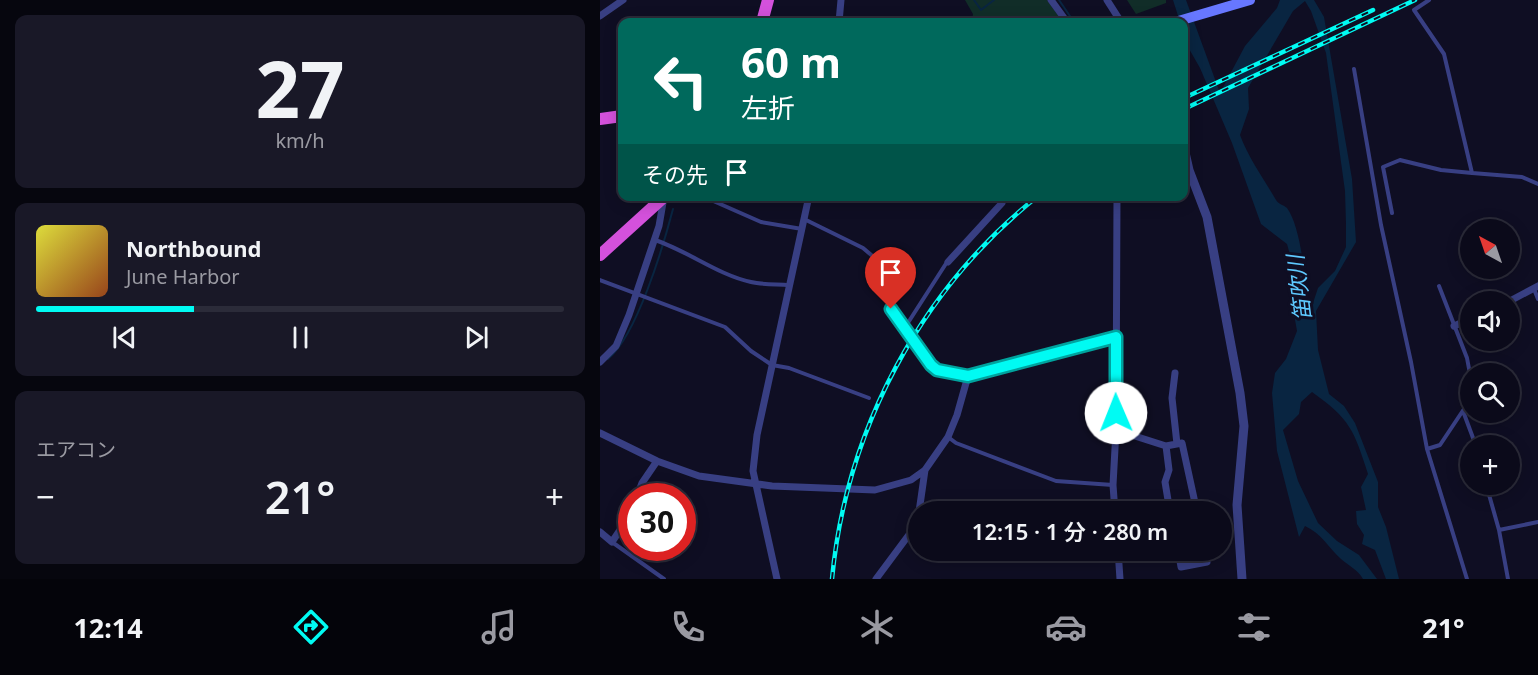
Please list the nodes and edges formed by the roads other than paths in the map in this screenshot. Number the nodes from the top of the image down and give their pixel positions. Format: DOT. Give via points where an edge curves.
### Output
graph roads {
  1 [pos="623,0"];
  2 [pos="841,0"];
  3 [pos="1052,0"];
  4 [pos="1107,0"];
  5 [pos="1250,0"];
  6 [pos="1429,0"];
  7 [pos="765,2"];
  8 [pos="600,16"];
  9 [pos="763,18"];
  10 [pos="839,18"];
  11 [pos="1064,18"];
  12 [pos="1118,18"];
  13 [pos="1188,18"];
  14 [pos="1354,69"];
  15 [pos="618,116"];
  16 [pos="600,118"];
  17 [pos="1188,166"];
  18 [pos="1472,173"];
  19 [pos="1538,184"];
  20 [pos="661,201"];
  21 [pos="664,201"];
  22 [pos="713,201"];
  23 [pos="808,201"];
  24 [pos="1003,201"];
  25 [pos="1117,201"];
  26 [pos="1392,213"];
  27 [pos="804,219"];
  28 [pos="802,229"];
  29 [pos="654,239"];
  30 [pos="600,255"];
  31 [pos="948,262"];
  32 [pos="600,280"];
  33 [pos="789,285"];
  34 [pos="1439,286"];
  35 [pos="1536,287"];
  36 [pos="636,294"];
  37 [pos="1520,296"];
  38 [pos="1538,299"];
  39 [pos="1460,323"];
  40 [pos="1454,326"];
  41 [pos="904,330"];
  42 [pos="1116,337"];
  43 [pos="600,362"];
  44 [pos="1468,363"];
  45 [pos="772,365"];
  46 [pos="1175,373"];
  47 [pos="968,376"];
  48 [pos="869,398"];
  49 [pos="1460,415"];
  50 [pos="1116,430"];
  51 [pos="600,433"];
  52 [pos="948,437"];
  53 [pos="1177,444"];
  54 [pos="1166,446"];
  55 [pos="1426,449"];
  56 [pos="657,461"];
  57 [pos="925,470"];
  58 [pos="642,483"];
  59 [pos="756,484"];
  60 [pos="1113,485"];
  61 [pos="1489,495"];
  62 [pos="920,501"];
  63 [pos="1114,501"];
  64 [pos="1168,501"];
  65 [pos="1195,501"];
  66 [pos="1538,522"];
  67 [pos="1499,530"];
  68 [pos="600,532"];
  69 [pos="618,533"];
  70 [pos="908,536"];
  71 [pos="612,542"];
  72 [pos="1119,561"];
  73 [pos="1180,561"];
  74 [pos="1207,561"];
  75 [pos="664,579"];
  76 [pos="777,579"];
  77 [pos="876,579"];
  78 [pos="1120,579"];
  79 [pos="1242,579"];
  80 [pos="1467,579"];
  81 [pos="1508,579"];
  1 -- 8 [label="street"];
  2 -- 10 [label="street"];
  3 -- 11 [label="street"];
  4 -- 12 [label="street"];
  5 -- 13 [label="main road"];
  6 -- 18 [label="lane" via="1414,10 1444,54"];
  7 -- 9 [label="highway"];
  14 -- 55 [label="lane"];
  15 -- 16 [label="highway"];
  17 -- 79 [label="street" via="1208,217 1240,393 1244,426 1237,505"];
  18 -- 19 [label="lane" via="1522,177"];
  18 -- 26 [label="lane" via="1400,160 1383,167"];
  20 -- 30 [label="highway"];
  21 -- 29 [label="street"];
  22 -- 28 [label="lane" via="761,222"];
  23 -- 27 [label="street"];
  24 -- 31 [label="street"];
  25 -- 42 [label="street"];
  27 -- 28 [label="street"];
  27 -- 41 [label="lane" via="876,258 891,309"];
  28 -- 33 [label="street"];
  29 -- 33 [label="lane" via="751,282"];
  29 -- 36 [label="street"];
  31 -- 41 [label="lane"];
  32 -- 36 [label="lane"];
  33 -- 45 [label="street"];
  34 -- 40 [label="lane"];
  35 -- 37 [label="street"];
  35 -- 38 [label="lane"];
  36 -- 43 [label="street" via="616,346"];
  36 -- 45 [label="lane" via="725,327"];
  39 -- 40 [label="street"];
  40 -- 44 [label="lane"];
  41 -- 47 [label="lane" via="937,370"];
  42 -- 47 [label="street"];
  42 -- 50 [label="street"];
  45 -- 48 [label="lane"];
  45 -- 59 [label="street" via="757,435 753,471"];
  46 -- 53 [label="street" via="1172,398"];
  47 -- 52 [label="street"];
  49 -- 55 [label="lane" via="1440,445"];
  50 -- 54 [label="street"];
  50 -- 60 [label="street"];
  51 -- 56 [label="street"];
  52 -- 57 [label="street"];
  52 -- 60 [label="lane" via="1056,481"];
  53 -- 54 [label="street"];
  53 -- 65 [label="street" via="1182,443"];
  54 -- 64 [label="street"];
  55 -- 80 [label="lane"];
  56 -- 58 [label="street"];
  56 -- 59 [label="street" via="699,476"];
  57 -- 59 [label="street" via="911,480 875,490"];
  57 -- 62 [label="street"];
  59 -- 76 [label="street"];
  60 -- 63 [label="street"];
  61 -- 67 [label="lane"];
  66 -- 67 [label="lane"];
  67 -- 81 [label="lane"];
  68 -- 71 [label="street"];
  69 -- 71 [label="street"];
  70 -- 77 [label="street"];
  71 -- 75 [label="lane"];
  72 -- 78 [label="street"];
  73 -- 74 [label="street" via="1181,567"];
}
